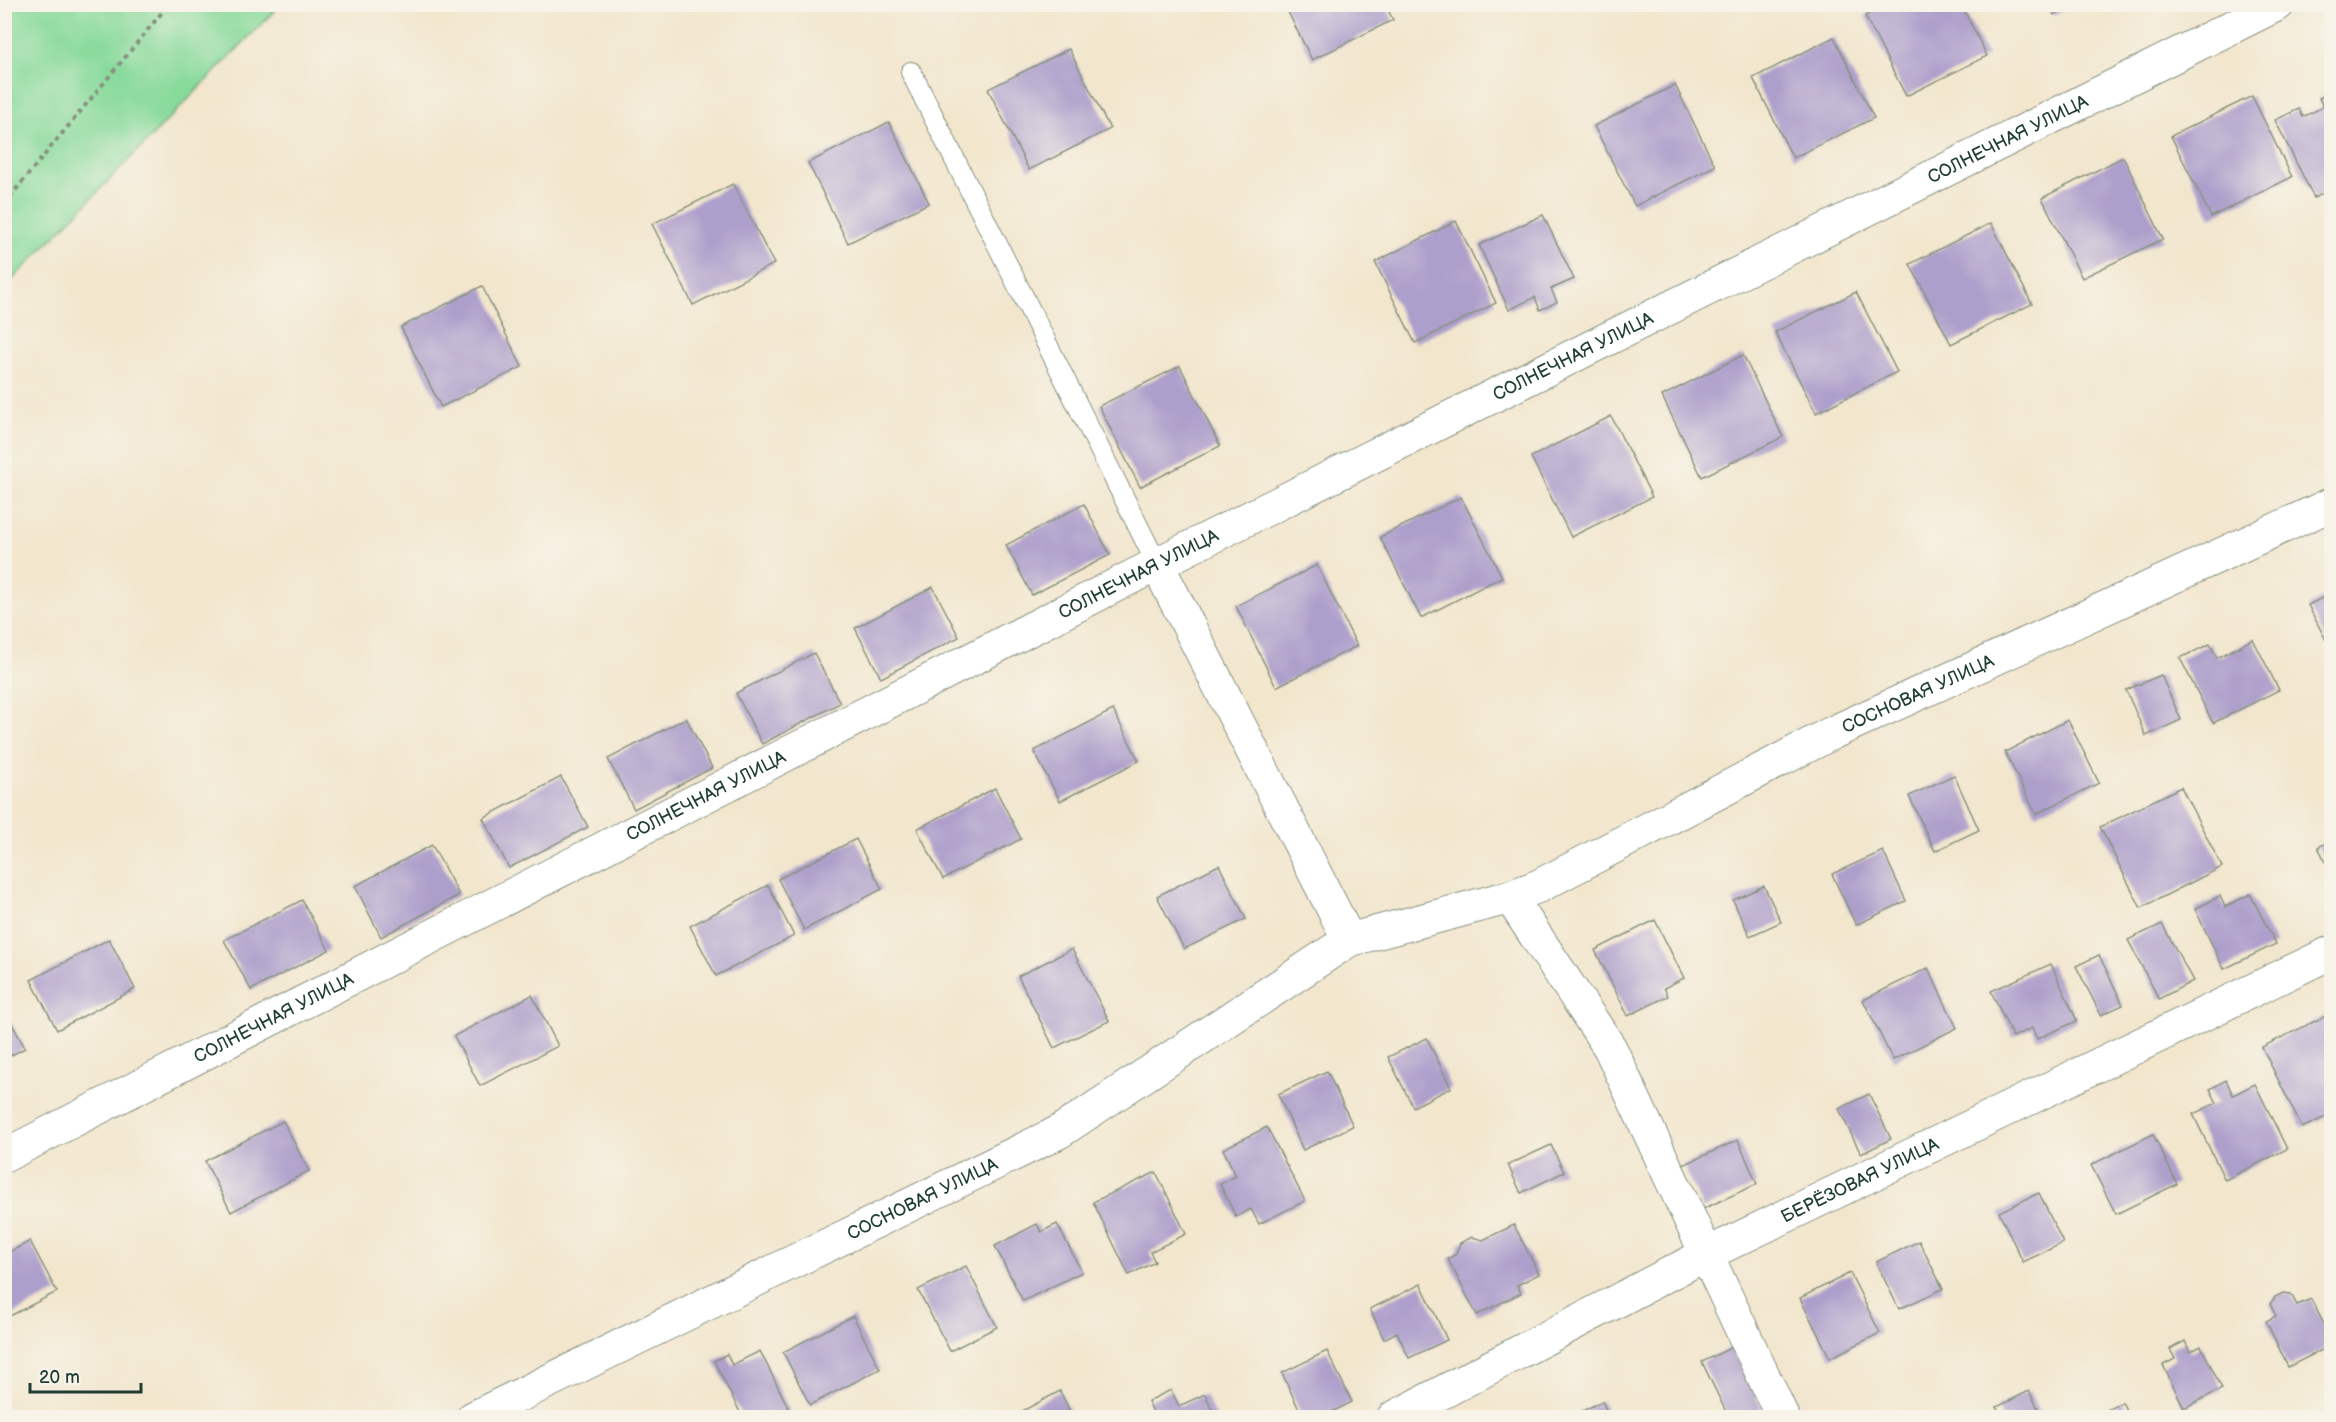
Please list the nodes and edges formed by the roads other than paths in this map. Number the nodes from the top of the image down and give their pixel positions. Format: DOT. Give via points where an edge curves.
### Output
graph roads {
  1 [pos="2278,4"];
  2 [pos="911,72"];
  3 [pos="2331,504"];
  4 [pos="1157,564"];
  5 [pos="1510,897"];
  6 [pos="1349,940"];
  7 [pos="2331,952"];
  8 [pos="4,1156"];
  9 [pos="1705,1255"];
  10 [pos="472,1418"];
  11 [pos="1393,1418"];
  12 [pos="1783,1418"];
  1 -- 4 [label="street, СОЛНЕЧНАЯ УЛИЦА"];
  2 -- 4 [label="lane"];
  3 -- 5 [label="street, СОСНОВАЯ УЛИЦА" via="1832,733 1539,886"];
  4 -- 6 [label="street"];
  4 -- 8 [label="street, СОЛНЕЧНАЯ УЛИЦА"];
  5 -- 6 [label="street, СОСНОВАЯ УЛИЦА"];
  5 -- 9 [label="street" via="1610,1048"];
  6 -- 10 [label="street, СОСНОВАЯ УЛИЦА" via="1059,1132"];
  7 -- 9 [label="street, БЕРЁЗОВАЯ УЛИЦА"];
  9 -- 11 [label="street, БЕРЁЗОВАЯ УЛИЦА"];
  9 -- 12 [label="street"];
}
